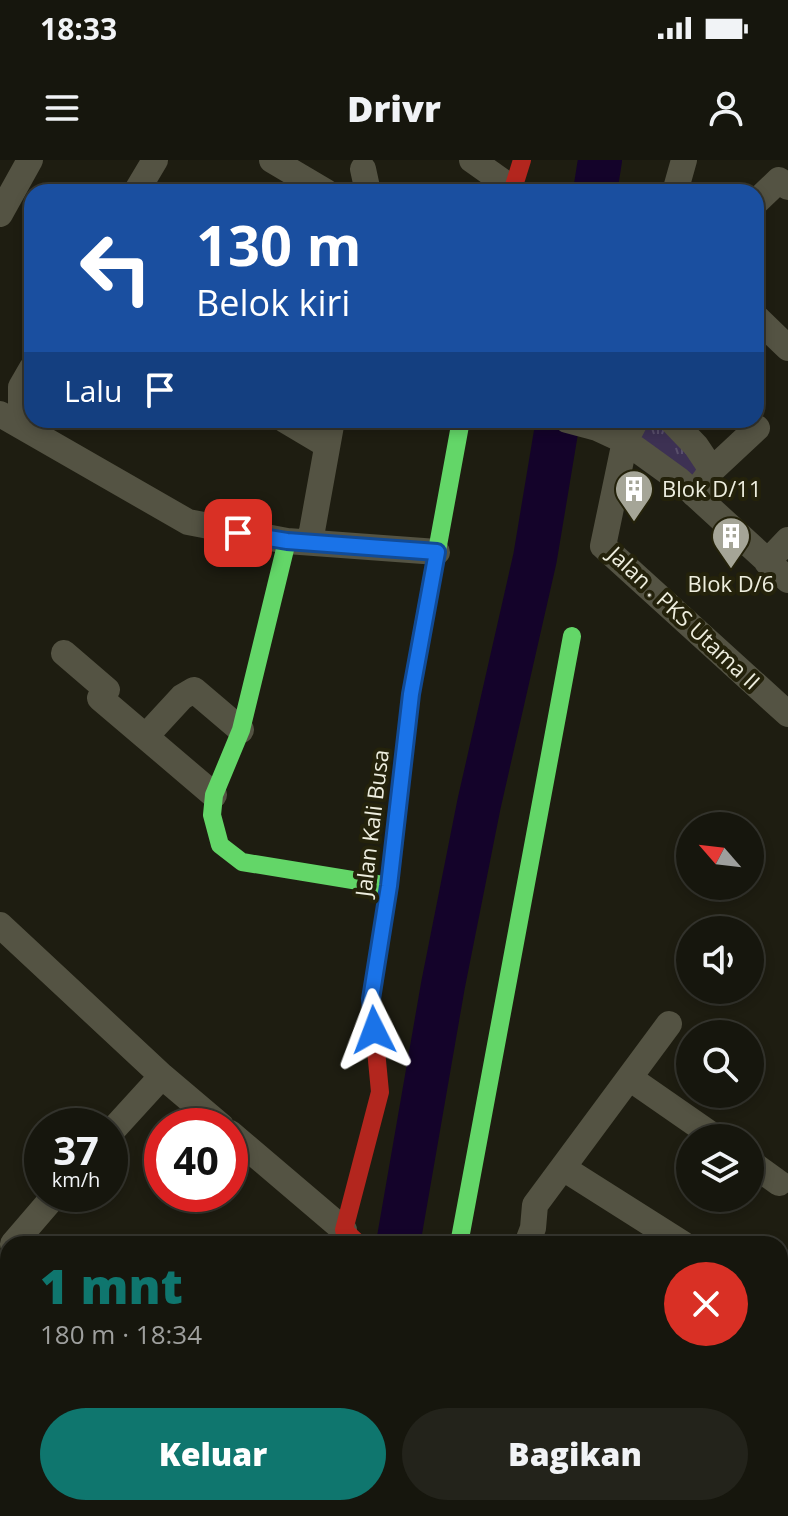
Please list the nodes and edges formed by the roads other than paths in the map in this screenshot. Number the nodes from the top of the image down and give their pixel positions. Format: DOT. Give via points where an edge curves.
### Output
graph roads {
  1 [pos="30,160"];
  2 [pos="155,160"];
  3 [pos="272,160"];
  4 [pos="472,160"];
  5 [pos="522,160"];
  6 [pos="684,160"];
  7 [pos="141,184"];
  8 [pos="312,184"];
  9 [pos="504,184"];
  10 [pos="514,184"];
  11 [pos="677,184"];
  12 [pos="788,187"];
  13 [pos="764,194"];
  14 [pos="0,214"];
  15 [pos="764,325"];
  16 [pos="788,348"];
  17 [pos="24,382"];
  18 [pos="10,420"];
  19 [pos="460,428"];
  20 [pos="597,428"];
  21 [pos="679,428"];
  22 [pos="757,428"];
  23 [pos="631,431"];
  24 [pos="329,432"];
  25 [pos="712,470"];
  26 [pos="694,494"];
  27 [pos="788,540"];
  28 [pos="298,542"];
  29 [pos="437,552"];
  30 [pos="767,562"];
  31 [pos="788,580"];
  32 [pos="572,636"];
  33 [pos="64,653"];
  34 [pos="782,698"];
  35 [pos="241,730"];
  36 [pos="146,736"];
  37 [pos="214,795"];
  38 [pos="389,886"];
  39 [pos="0,925"];
  40 [pos="669,1024"];
  41 [pos="162,1076"];
  42 [pos="631,1079"];
  43 [pos="200,1108"];
  44 [pos="128,1113"];
  45 [pos="696,1124"];
  46 [pos="248,1149"];
  47 [pos="563,1168"];
  48 [pos="764,1172"];
  49 [pos="779,1183"];
  50 [pos="41,1212"];
  51 [pos="20,1236"];
  52 [pos="346,1236"];
  53 [pos="350,1236"];
  54 [pos="460,1236"];
  55 [pos="530,1236"];
  56 [pos="670,1236"];
  1 -- 14 [label="street"];
  2 -- 7 [label="street"];
  3 -- 8 [label="street"];
  4 -- 9 [label="street"];
  5 -- 10 [label="street"];
  6 -- 11 [label="street"];
  12 -- 13 [label="street" via="779,180"];
  15 -- 16 [label="street"];
  17 -- 18 [label="street"];
  18 -- 28 [label="street" via="188,522"];
  19 -- 29 [label="street, Jalan Kali Busa"];
  20 -- 23 [label="street"];
  21 -- 25 [label="street"];
  22 -- 25 [label="street"];
  23 -- 26 [label="street" via="653,459"];
  23 -- 34 [label="street, Jalan . PKS Utama II" via="603,546"];
  24 -- 28 [label="street"];
  25 -- 26 [label="street"];
  26 -- 30 [label="street"];
  27 -- 30 [label="street"];
  28 -- 29 [label="street"];
  28 -- 35 [label="street"];
  29 -- 38 [label="street, Jalan Kali Busa" via="411,694"];
  30 -- 31 [label="street"];
  32 -- 54 [label="street"];
  33 -- 36 [label="street" via="107,690 100,698"];
  35 -- 36 [label="street" via="194,690"];
  35 -- 37 [label="street"];
  36 -- 37 [label="street"];
  37 -- 38 [label="street" via="212,815 220,845 242,862"];
  38 -- 53 [label="street, Jalan Kali Busa" via="371,999 380,1092"];
  39 -- 41 [label="street"];
  40 -- 42 [label="street"];
  41 -- 43 [label="street"];
  41 -- 44 [label="street"];
  42 -- 45 [label="street"];
  42 -- 47 [label="street"];
  46 -- 52 [label="street"];
  47 -- 55 [label="street" via="535,1205"];
  47 -- 56 [label="street"];
  48 -- 49 [label="street"];
  50 -- 51 [label="street"];
}
